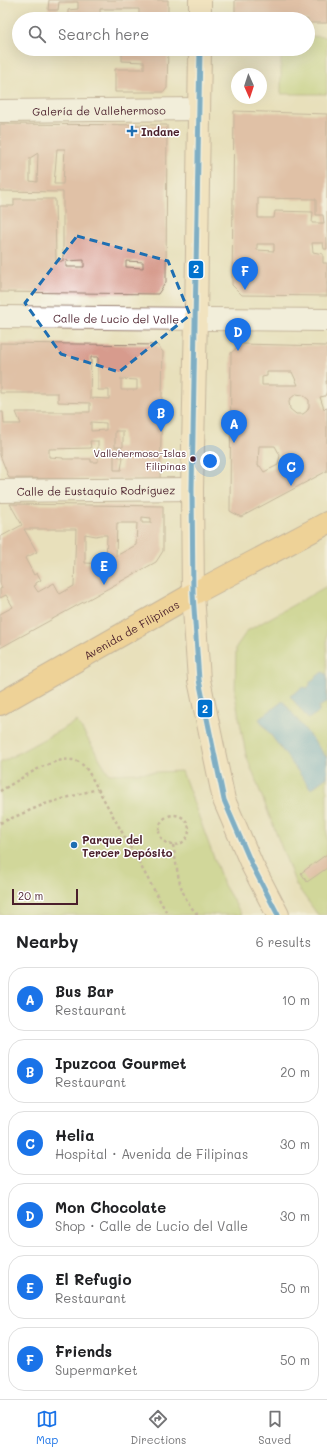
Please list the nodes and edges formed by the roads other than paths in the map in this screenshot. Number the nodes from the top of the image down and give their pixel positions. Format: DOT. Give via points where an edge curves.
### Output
graph roads {
  1 [pos="200,0"];
  2 [pos="200,12"];
  3 [pos="200,56"];
  4 [pos="199,109"];
  5 [pos="0,111"];
  6 [pos="0,317"];
  7 [pos="196,318"];
  8 [pos="327,320"];
  9 [pos="192,489"];
  10 [pos="0,492"];
  11 [pos="327,523"];
  12 [pos="193,594"];
  13 [pos="0,704"];
  14 [pos="278,915"];
  1 -- 2 [label="street"];
  3 -- 4 [label="street"];
  4 -- 5 [label="street, Galería de Vallehermoso"];
  4 -- 7 [label="street"];
  6 -- 7 [label="street, Calle de Lucio del Valle"];
  7 -- 8 [label="street, Calle de Lucio del Valle"];
  7 -- 9 [label="street"];
  9 -- 10 [label="street, Calle de Eustaquio Rodríguez"];
  9 -- 12 [label="street"];
  11 -- 12 [label="main road, Avenida de Filipinas"];
  12 -- 13 [label="main road, Avenida de Filipinas"];
  12 -- 14 [label="street" via="199,680 224,800 252,865"];
}
